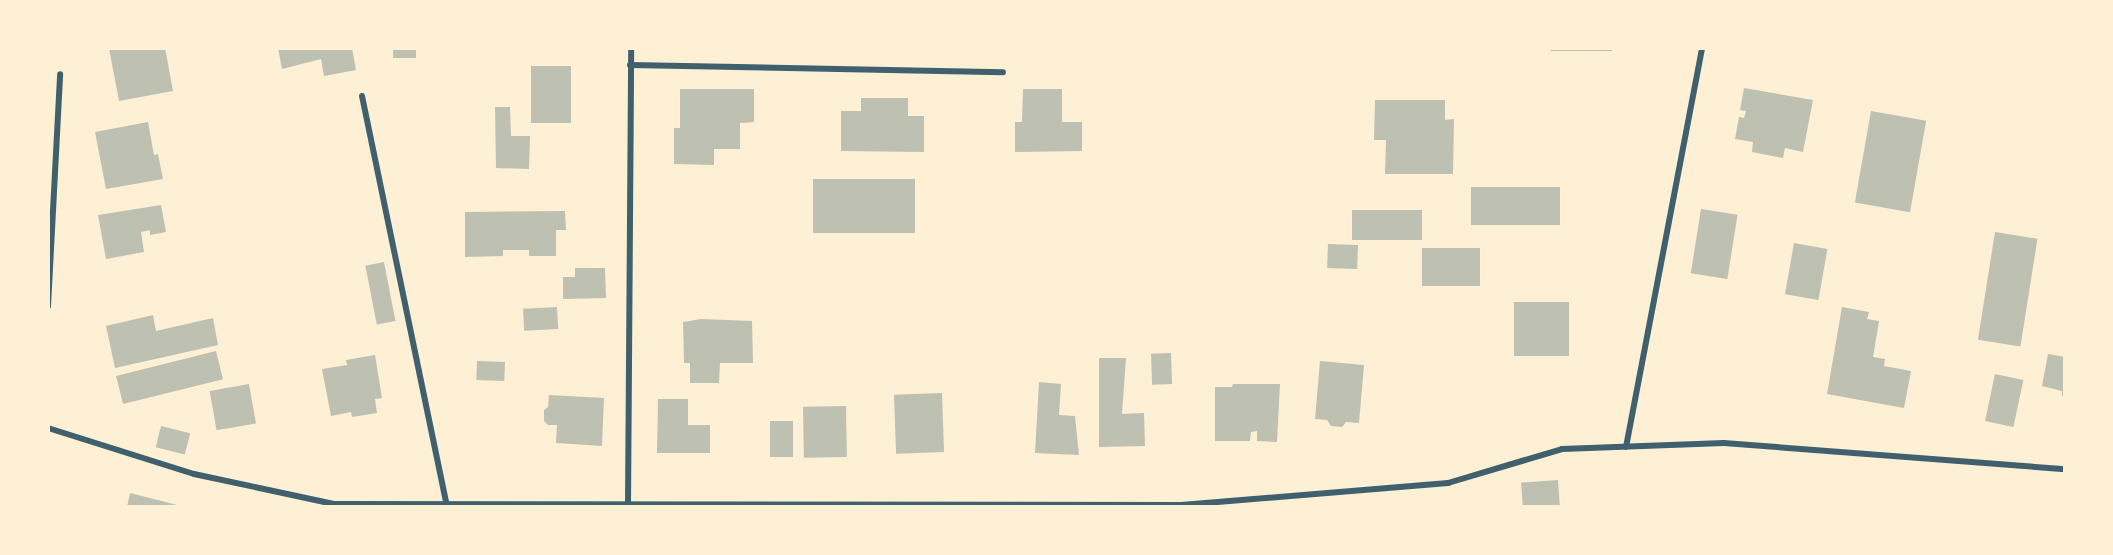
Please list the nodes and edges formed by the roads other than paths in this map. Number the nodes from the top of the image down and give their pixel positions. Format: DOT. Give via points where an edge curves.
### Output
graph roads {
  1 [pos="631,48"];
  2 [pos="1702,48"];
  3 [pos="630,65"];
  4 [pos="1003,72"];
  5 [pos="60,74"];
  6 [pos="362,96"];
  7 [pos="48,306"];
  8 [pos="48,428"];
  9 [pos="1626,447"];
  10 [pos="2065,469"];
  11 [pos="447,505"];
  12 [pos="628,506"];
  1 -- 3 [label="street"];
  2 -- 9 [label="street"];
  3 -- 4 [label="street"];
  3 -- 12 [label="street"];
  5 -- 7 [label="street"];
  6 -- 11 [label="street"];
  8 -- 11 [label="street" via="194,474 334,504"];
  9 -- 10 [label="street" via="1724,443"];
  9 -- 12 [label="street" via="1562,449 1448,483 1181,506"];
  11 -- 12 [label="street"];
}
